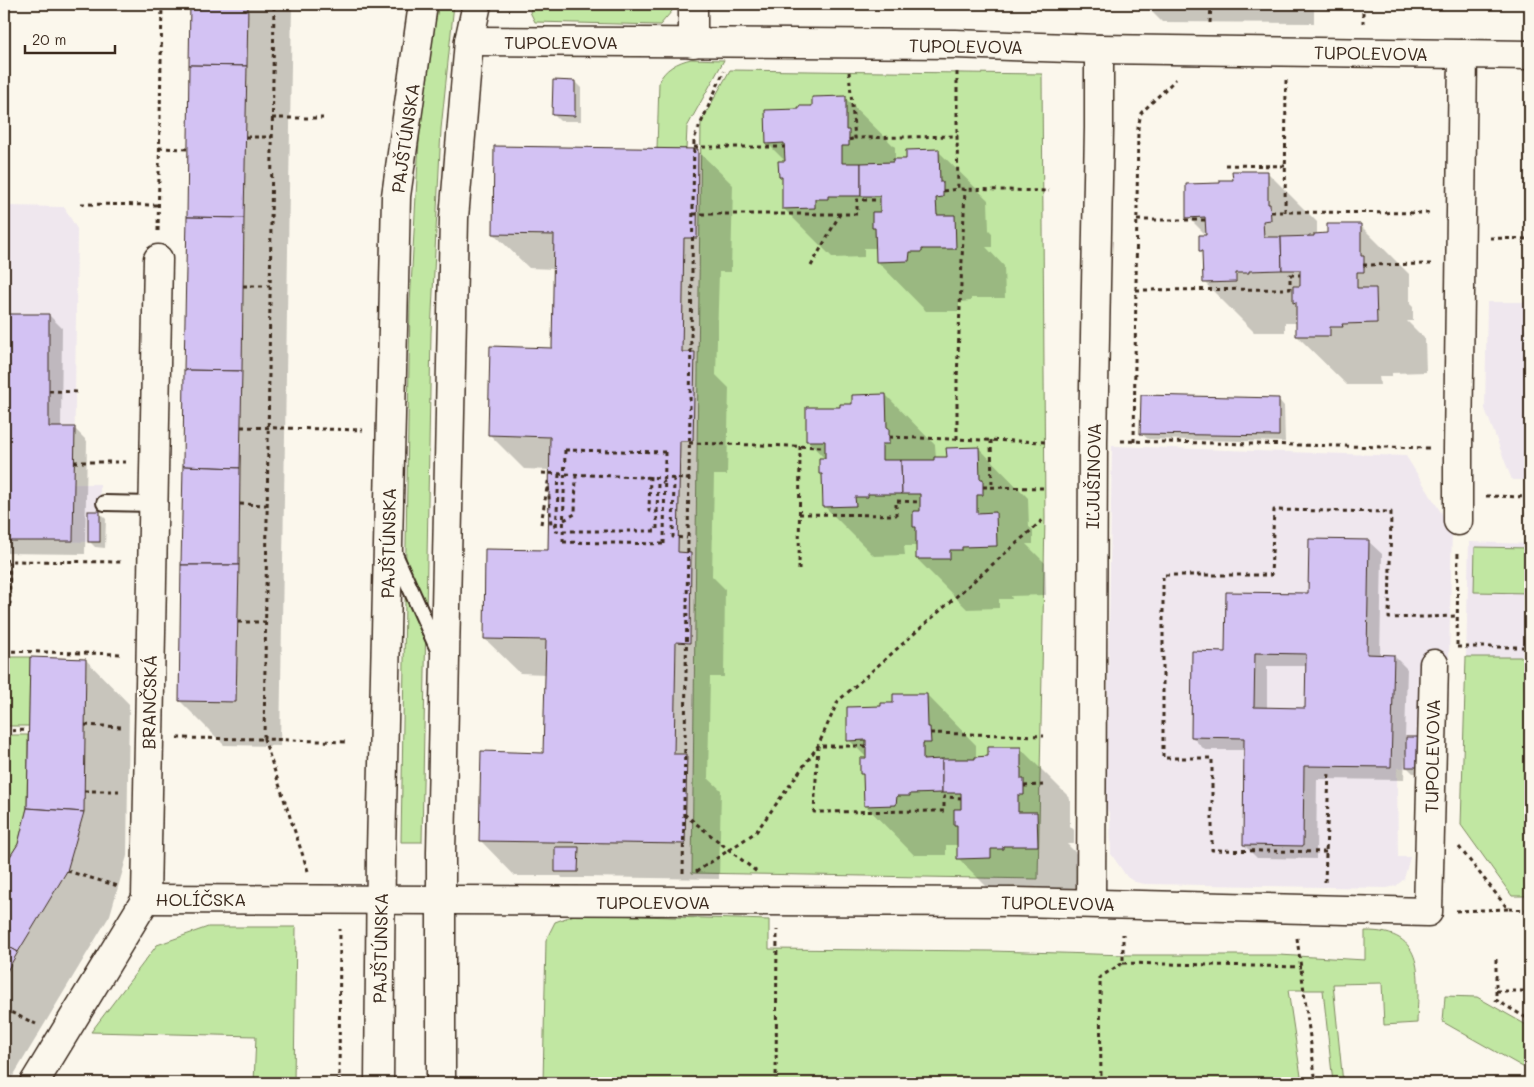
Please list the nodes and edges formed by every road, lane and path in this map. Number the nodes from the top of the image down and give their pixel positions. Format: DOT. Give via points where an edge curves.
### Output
graph roads {
  1 [pos="162,4"];
  2 [pos="274,4"];
  3 [pos="423,4"];
  4 [pos="477,4"];
  5 [pos="693,4"];
  6 [pos="469,41"];
  7 [pos="693,43"];
  8 [pos="848,44"];
  9 [pos="955,44"];
  10 [pos="1099,49"];
  11 [pos="1286,52"];
  12 [pos="1463,54"];
  13 [pos="1530,55"];
  14 [pos="726,67"];
  15 [pos="1176,78"];
  16 [pos="272,118"];
  17 [pos="323,118"];
  18 [pos="246,136"];
  19 [pos="958,136"];
  20 [pos="272,137"];
  21 [pos="855,138"];
  22 [pos="849,140"];
  23 [pos="694,147"];
  24 [pos="159,148"];
  25 [pos="188,148"];
  26 [pos="785,148"];
  27 [pos="1225,165"];
  28 [pos="1285,166"];
  29 [pos="958,189"];
  30 [pos="965,189"];
  31 [pos="943,191"];
  32 [pos="1049,191"];
  33 [pos="879,200"];
  34 [pos="81,204"];
  35 [pos="158,205"];
  36 [pos="1271,212"];
  37 [pos="1285,212"];
  38 [pos="693,214"];
  39 [pos="840,214"];
  40 [pos="1137,220"];
  41 [pos="1206,220"];
  42 [pos="1462,225"];
  43 [pos="1530,239"];
  44 [pos="158,259"];
  45 [pos="1461,264"];
  46 [pos="1363,265"];
  47 [pos="811,266"];
  48 [pos="1300,275"];
  49 [pos="243,286"];
  50 [pos="270,286"];
  51 [pos="1136,290"];
  52 [pos="49,392"];
  53 [pos="81,392"];
  54 [pos="241,427"];
  55 [pos="267,429"];
  56 [pos="391,430"];
  57 [pos="889,437"];
  58 [pos="957,439"];
  59 [pos="991,440"];
  60 [pos="1116,441"];
  61 [pos="1046,442"];
  62 [pos="1134,442"];
  63 [pos="689,443"];
  64 [pos="800,446"];
  65 [pos="825,447"];
  66 [pos="1458,449"];
  67 [pos="74,462"];
  68 [pos="134,462"];
  69 [pos="542,472"];
  70 [pos="559,474"];
  71 [pos="576,474"];
  72 [pos="650,476"];
  73 [pos="674,478"];
  74 [pos="688,479"];
  75 [pos="665,481"];
  76 [pos="983,487"];
  77 [pos="992,487"];
  78 [pos="1045,488"];
  79 [pos="1530,497"];
  80 [pos="920,502"];
  81 [pos="104,503"];
  82 [pos="153,504"];
  83 [pos="240,504"];
  84 [pos="266,505"];
  85 [pos="1458,508"];
  86 [pos="657,512"];
  87 [pos="800,514"];
  88 [pos="1045,518"];
  89 [pos="564,520"];
  90 [pos="541,524"];
  91 [pos="556,525"];
  92 [pos="388,538"];
  93 [pos="688,538"];
  94 [pos="4,560"];
  95 [pos="9,561"];
  96 [pos="132,562"];
  97 [pos="799,570"];
  98 [pos="4,612"];
  99 [pos="1457,616"];
  100 [pos="238,622"];
  101 [pos="266,622"];
  102 [pos="1457,647"];
  103 [pos="1530,647"];
  104 [pos="4,651"];
  105 [pos="150,655"];
  106 [pos="1445,659"];
  107 [pos="445,664"];
  108 [pos="85,725"];
  109 [pos="129,727"];
  110 [pos="29,730"];
  111 [pos="4,731"];
  112 [pos="930,733"];
  113 [pos="1044,736"];
  114 [pos="168,738"];
  115 [pos="264,739"];
  116 [pos="346,742"];
  117 [pos="818,746"];
  118 [pos="866,746"];
  119 [pos="1329,772"];
  120 [pos="1043,785"];
  121 [pos="1024,786"];
  122 [pos="84,791"];
  123 [pos="120,791"];
  124 [pos="961,798"];
  125 [pos="684,814"];
  126 [pos="1430,841"];
  127 [pos="728,849"];
  128 [pos="1326,852"];
  129 [pos="66,871"];
  130 [pos="690,875"];
  131 [pos="309,876"];
  132 [pos="762,876"];
  133 [pos="683,880"];
  134 [pos="120,886"];
  135 [pos="1325,887"];
  136 [pos="146,899"];
  137 [pos="381,899"];
  138 [pos="442,900"];
  139 [pos="778,902"];
  140 [pos="1091,903"];
  141 [pos="1294,909"];
  142 [pos="1508,909"];
  143 [pos="1530,910"];
  144 [pos="1428,912"];
  145 [pos="340,920"];
  146 [pos="1123,925"];
  147 [pos="1496,959"];
  148 [pos="1123,963"];
  149 [pos="1301,966"];
  150 [pos="1496,991"];
  151 [pos="1530,991"];
  152 [pos="4,1009"];
  153 [pos="1530,1020"];
  154 [pos="44,1027"];
  155 [pos="34,1083"];
  156 [pos="338,1083"];
  157 [pos="379,1083"];
  158 [pos="441,1083"];
  159 [pos="776,1083"];
  160 [pos="1101,1083"];
  161 [pos="1316,1083"];
  1 -- 24 [label="path"];
  2 -- 16 [label="path"];
  3 -- 56 [label="street, PAJŠTÚNSKA" via="396,196"];
  4 -- 6 [label="street"];
  5 -- 7 [label="street"];
  6 -- 7 [label="street, TUPOLEVOVA"];
  6 -- 107 [label="street" via="454,218"];
  7 -- 8 [label="street, TUPOLEVOVA"];
  8 -- 9 [label="street, TUPOLEVOVA"];
  8 -- 21 [label="path"];
  9 -- 10 [label="street, TUPOLEVOVA"];
  9 -- 19 [label="path"];
  10 -- 11 [label="street, TUPOLEVOVA"];
  10 -- 140 [label="street, IĽJUŠINOVA"];
  11 -- 12 [label="street, TUPOLEVOVA"];
  11 -- 28 [label="path"];
  12 -- 13 [label="street, TUPOLEVOVA"];
  12 -- 42 [label="street"];
  14 -- 23 [label="path" via="694,139"];
  15 -- 40 [label="path" via="1141,113"];
  16 -- 17 [label="path"];
  16 -- 20 [label="path"];
  18 -- 20 [label="path"];
  19 -- 21 [label="path"];
  19 -- 29 [label="path"];
  20 -- 50 [label="path"];
  21 -- 22 [label="path"];
  23 -- 26 [label="path"];
  23 -- 38 [label="path"];
  24 -- 25 [label="path"];
  24 -- 35 [label="path"];
  27 -- 28 [label="path"];
  28 -- 37 [label="path"];
  29 -- 30 [label="path"];
  29 -- 31 [label="path"];
  30 -- 32 [label="path"];
  30 -- 58 [label="path"];
  33 -- 39 [label="path" via="857,200 857,214"];
  34 -- 35 [label="path"];
  35 -- 44 [label="path"];
  36 -- 37 [label="path"];
  37 -- 42 [label="path"];
  38 -- 39 [label="path"];
  38 -- 63 [label="path"];
  39 -- 47 [label="path"];
  40 -- 41 [label="path"];
  40 -- 51 [label="path"];
  42 -- 43 [label="path"];
  42 -- 45 [label="street"];
  44 -- 82 [label="street, BRANČSKÁ"];
  45 -- 46 [label="path"];
  45 -- 66 [label="street"];
  48 -- 51 [label="path" via="1290,275 1290,289"];
  49 -- 50 [label="path"];
  50 -- 55 [label="path"];
  51 -- 62 [label="path"];
  52 -- 53 [label="path"];
  54 -- 55 [label="path"];
  55 -- 56 [label="path"];
  55 -- 84 [label="path"];
  56 -- 92 [label="street, PAJŠTÚNSKA"];
  57 -- 58 [label="path"];
  58 -- 59 [label="path"];
  59 -- 61 [label="path"];
  59 -- 77 [label="path"];
  60 -- 62 [label="path"];
  62 -- 66 [label="path"];
  63 -- 64 [label="path"];
  63 -- 74 [label="path"];
  64 -- 65 [label="path"];
  64 -- 87 [label="path"];
  66 -- 85 [label="street"];
  67 -- 68 [label="path"];
  69 -- 70 [label="path"];
  70 -- 71 [label="path"];
  70 -- 91 [label="path"];
  71 -- 72 [label="path"];
  71 -- 89 [label="path" via="575,514"];
  72 -- 73 [label="path"];
  72 -- 86 [label="path" via="649,511"];
  73 -- 74 [label="path"];
  73 -- 93 [label="path" via="674,538"];
  74 -- 93 [label="path"];
  75 -- 86 [label="path" via="658,484"];
  75 -- 89 [label="path, bridge" via="664,544 563,542"];
  75 -- 89 [label="path, bridge" via="666,452 565,450"];
  76 -- 77 [label="path"];
  77 -- 78 [label="path"];
  79 -- 85 [label="path"];
  80 -- 87 [label="path" via="896,501 896,515"];
  81 -- 82 [label="lane"];
  82 -- 105 [label="street, BRANČSKÁ"];
  83 -- 84 [label="path"];
  84 -- 101 [label="path"];
  85 -- 99 [label="path"];
  86 -- 91 [label="path" via="657,531 556,531"];
  87 -- 97 [label="path"];
  88 -- 117 [label="path" via="838,700"];
  90 -- 91 [label="path" via="548,482 551,525"];
  92 -- 107 [label="lane"];
  92 -- 137 [label="street, PAJŠTÚNSKA"];
  93 -- 125 [label="path"];
  94 -- 95 [label="path"];
  95 -- 96 [label="path"];
  95 -- 98 [label="path" via="10,603"];
  99 -- 102 [label="path"];
  99 -- 128 [label="path" via="1389,618 1391,512 1274,510 1271,575 1164,574 1163,758 1212,758 1212,850"];
  100 -- 101 [label="path"];
  101 -- 115 [label="path"];
  102 -- 103 [label="path"];
  102 -- 106 [label="path"];
  104 -- 105 [label="path"];
  105 -- 136 [label="street, BRANČSKÁ"];
  106 -- 126 [label="street, TUPOLEVOVA"];
  107 -- 138 [label="street"];
  108 -- 109 [label="path"];
  110 -- 111 [label="path"];
  112 -- 113 [label="path"];
  114 -- 115 [label="path"];
  115 -- 116 [label="path"];
  115 -- 131 [label="path"];
  117 -- 118 [label="path"];
  117 -- 124 [label="path" via="814,812 944,811 944,798"];
  117 -- 127 [label="path" via="756,832"];
  119 -- 128 [label="path"];
  120 -- 121 [label="path"];
  122 -- 123 [label="path"];
  125 -- 127 [label="path"];
  125 -- 133 [label="path"];
  126 -- 142 [label="path" via="1454,841"];
  126 -- 144 [label="street, TUPOLEVOVA"];
  127 -- 130 [label="path"];
  127 -- 132 [label="path"];
  128 -- 135 [label="path"];
  129 -- 134 [label="path"];
  136 -- 137 [label="street, HOLÍČSKA"];
  136 -- 155 [label="street, HOLÍČSKA"];
  137 -- 138 [label="street, HOLÍČSKA"];
  137 -- 157 [label="street, PAJŠTÚNSKA"];
  138 -- 139 [label="street, TUPOLEVOVA"];
  138 -- 158 [label="street"];
  139 -- 140 [label="street, TUPOLEVOVA"];
  139 -- 159 [label="path"];
  140 -- 141 [label="street, TUPOLEVOVA"];
  141 -- 144 [label="street, TUPOLEVOVA"];
  141 -- 149 [label="path"];
  142 -- 143 [label="path"];
  142 -- 144 [label="path"];
  145 -- 156 [label="path"];
  146 -- 148 [label="path"];
  147 -- 150 [label="path"];
  148 -- 149 [label="path"];
  148 -- 160 [label="path" via="1100,977"];
  149 -- 161 [label="path"];
  150 -- 151 [label="path"];
  150 -- 153 [label="path" via="1496,1000"];
  152 -- 154 [label="path"];
}
